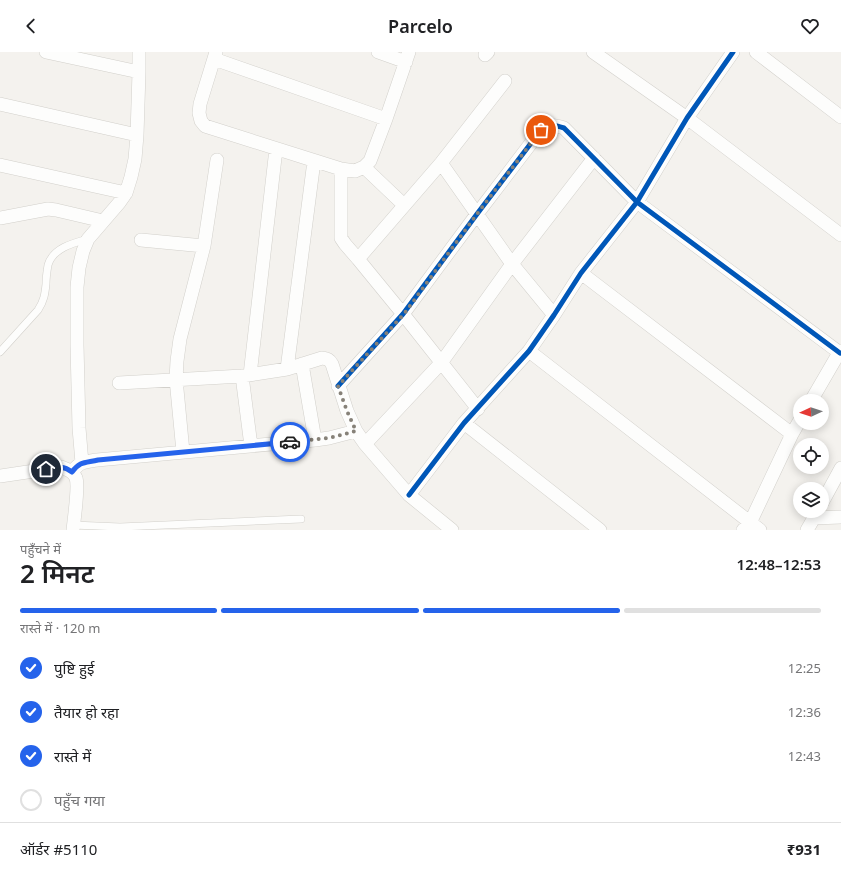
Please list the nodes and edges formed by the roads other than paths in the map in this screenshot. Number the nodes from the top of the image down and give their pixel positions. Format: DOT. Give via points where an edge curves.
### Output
graph roads {
  1 [pos="46,52"];
  2 [pos="139,52"];
  3 [pos="378,52"];
  4 [pos="593,52"];
  5 [pos="733,52"];
  6 [pos="756,52"];
  7 [pos="215,55"];
  8 [pos="407,57"];
  9 [pos="139,72"];
  10 [pos="505,81"];
  11 [pos="0,104"];
  12 [pos="841,117"];
  13 [pos="687,118"];
  14 [pos="386,119"];
  15 [pos="137,135"];
  16 [pos="276,149"];
  17 [pos="594,158"];
  18 [pos="217,160"];
  19 [pos="314,161"];
  20 [pos="441,163"];
  21 [pos="0,165"];
  22 [pos="364,167"];
  23 [pos="342,169"];
  24 [pos="126,193"];
  25 [pos="637,202"];
  26 [pos="404,206"];
  27 [pos="477,214"];
  28 [pos="0,218"];
  29 [pos="103,221"];
  30 [pos="841,235"];
  31 [pos="88,239"];
  32 [pos="141,240"];
  33 [pos="204,246"];
  34 [pos="358,259"];
  35 [pos="512,264"];
  36 [pos="581,273"];
  37 [pos="404,314"];
  38 [pos="554,315"];
  39 [pos="529,351"];
  40 [pos="0,352"];
  41 [pos="840,352"];
  42 [pos="441,363"];
  43 [pos="302,364"];
  44 [pos="287,369"];
  45 [pos="246,375"];
  46 [pos="176,380"];
  47 [pos="119,383"];
  48 [pos="338,386"];
  49 [pos="815,394"];
  50 [pos="478,409"];
  51 [pos="464,423"];
  52 [pos="794,430"];
  53 [pos="356,431"];
  54 [pos="792,434"];
  55 [pos="315,440"];
  56 [pos="365,444"];
  57 [pos="251,446"];
  58 [pos="183,452"];
  59 [pos="82,463"];
  60 [pos="841,468"];
  61 [pos="72,472"];
  62 [pos="0,476"];
  63 [pos="829,490"];
  64 [pos="409,495"];
  65 [pos="829,516"];
  66 [pos="841,517"];
  67 [pos="814,518"];
  68 [pos="300,519"];
  69 [pos="73,528"];
  70 [pos="751,528"];
  71 [pos="452,530"];
  72 [pos="600,530"];
  73 [pos="807,530"];
  1 -- 9 [label="street"];
  2 -- 9 [label="street"];
  3 -- 8 [label="street"];
  4 -- 13 [label="street"];
  5 -- 13 [label="street"];
  6 -- 12 [label="street"];
  7 -- 14 [label="street"];
  7 -- 16 [label="street" via="200,104 201,121 205,126"];
  8 -- 14 [label="street"];
  9 -- 15 [label="street"];
  10 -- 20 [label="street"];
  11 -- 15 [label="street"];
  13 -- 25 [label="street"];
  13 -- 30 [label="street"];
  14 -- 22 [label="street" via="370,161"];
  15 -- 24 [label="street" via="135,159"];
  16 -- 19 [label="street"];
  16 -- 45 [label="street"];
  17 -- 25 [label="street"];
  17 -- 27 [label="street" via="564,128 548,125 541,130"];
  17 -- 35 [label="street"];
  18 -- 33 [label="street"];
  19 -- 23 [label="street"];
  19 -- 44 [label="street"];
  20 -- 26 [label="street"];
  20 -- 27 [label="street"];
  21 -- 24 [label="street"];
  22 -- 23 [label="street" via="356,171"];
  22 -- 26 [label="street"];
  23 -- 34 [label="street" via="341,238"];
  24 -- 29 [label="street"];
  25 -- 36 [label="street"];
  25 -- 41 [label="street"];
  26 -- 34 [label="street"];
  27 -- 35 [label="street"];
  27 -- 37 [label="street"];
  28 -- 29 [label="street" via="48,209"];
  29 -- 31 [label="street"];
  31 -- 40 [label="lane" via="66,246 51,258 43,304"];
  31 -- 59 [label="street" via="79,268 77,287 77,360"];
  32 -- 33 [label="street"];
  33 -- 46 [label="street" via="180,339"];
  34 -- 37 [label="street"];
  35 -- 38 [label="street"];
  35 -- 42 [label="street"];
  36 -- 38 [label="street"];
  36 -- 54 [label="street"];
  37 -- 42 [label="street"];
  37 -- 48 [label="street"];
  38 -- 39 [label="street"];
  39 -- 50 [label="street"];
  39 -- 70 [label="street"];
  41 -- 49 [label="street"];
  42 -- 50 [label="street"];
  42 -- 56 [label="street"];
  43 -- 44 [label="street"];
  43 -- 48 [label="street" via="326,358 330,361"];
  43 -- 55 [label="street"];
  44 -- 45 [label="street"];
  45 -- 46 [label="street"];
  45 -- 57 [label="street"];
  46 -- 47 [label="street"];
  46 -- 58 [label="street"];
  48 -- 53 [label="street"];
  50 -- 51 [label="street"];
  51 -- 64 [label="street"];
  51 -- 72 [label="street"];
  52 -- 54 [label="street"];
  53 -- 55 [label="street"];
  53 -- 56 [label="street"];
  54 -- 70 [label="street"];
  55 -- 57 [label="street"];
  56 -- 64 [label="street"];
  57 -- 58 [label="street"];
  58 -- 59 [label="street"];
  59 -- 61 [label="street"];
  60 -- 63 [label="street"];
  61 -- 62 [label="street" via="61,467"];
  61 -- 69 [label="street" via="77,485"];
  64 -- 71 [label="street"];
  65 -- 66 [label="street"];
  67 -- 73 [label="street"];
  68 -- 69 [label="lane"];
}
